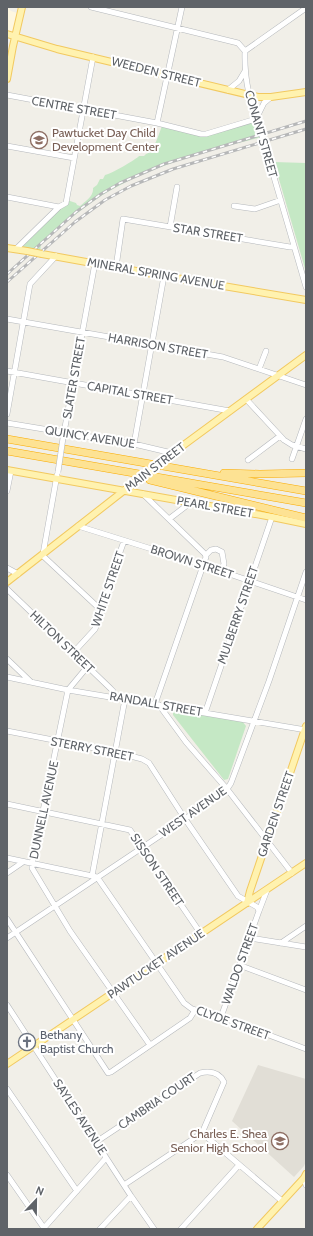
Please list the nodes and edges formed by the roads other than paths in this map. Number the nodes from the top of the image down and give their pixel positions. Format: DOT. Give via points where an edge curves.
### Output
graph roads {
  1 [pos="22,7"];
  2 [pos="91,7"];
  3 [pos="182,7"];
  4 [pos="306,8"];
  5 [pos="178,27"];
  6 [pos="7,34"];
  7 [pos="15,37"];
  8 [pos="245,51"];
  9 [pos="93,57"];
  10 [pos="244,72"];
  11 [pos="167,75"];
  12 [pos="7,79"];
  13 [pos="228,90"];
  14 [pos="306,92"];
  15 [pos="7,95"];
  16 [pos="249,95"];
  17 [pos="271,97"];
  18 [pos="84,109"];
  19 [pos="256,119"];
  20 [pos="157,123"];
  21 [pos="7,146"];
  22 [pos="74,158"];
  23 [pos="177,187"];
  24 [pos="7,197"];
  25 [pos="281,200"];
  26 [pos="234,206"];
  27 [pos="59,207"];
  28 [pos="170,226"];
  29 [pos="294,246"];
  30 [pos="7,248"];
  31 [pos="16,249"];
  32 [pos="56,256"];
  33 [pos="95,263"];
  34 [pos="116,267"];
  35 [pos="164,276"];
  36 [pos="306,287"];
  37 [pos="306,300"];
  38 [pos="7,319"];
  39 [pos="22,322"];
  40 [pos="82,332"];
  41 [pos="152,344"];
  42 [pos="266,351"];
  43 [pos="306,354"];
  44 [pos="259,369"];
  45 [pos="7,371"];
  46 [pos="15,372"];
  47 [pos="278,375"];
  48 [pos="73,383"];
  49 [pos="306,385"];
  50 [pos="143,395"];
  51 [pos="246,399"];
  52 [pos="230,411"];
  53 [pos="7,414"];
  54 [pos="306,419"];
  55 [pos="7,423"];
  56 [pos="64,436"];
  57 [pos="280,436"];
  58 [pos="7,439"];
  59 [pos="134,444"];
  60 [pos="297,446"];
  61 [pos="306,449"];
  62 [pos="7,451"];
  63 [pos="172,453"];
  64 [pos="292,459"];
  65 [pos="248,460"];
  66 [pos="100,467"];
  67 [pos="9,471"];
  68 [pos="198,472"];
  69 [pos="306,473"];
  70 [pos="57,475"];
  71 [pos="125,489"];
  72 [pos="7,491"];
  73 [pos="306,491"];
  74 [pos="142,494"];
  75 [pos="190,503"];
  76 [pos="306,503"];
  77 [pos="272,517"];
  78 [pos="306,518"];
  79 [pos="169,519"];
  80 [pos="306,524"];
  81 [pos="78,526"];
  82 [pos="46,541"];
  83 [pos="124,541"];
  84 [pos="52,547"];
  85 [pos="43,554"];
  86 [pos="206,555"];
  87 [pos="204,565"];
  88 [pos="7,568"];
  89 [pos="221,571"];
  90 [pos="306,572"];
  91 [pos="18,574"];
  92 [pos="250,580"];
  93 [pos="7,582"];
  94 [pos="7,589"];
  95 [pos="298,597"];
  96 [pos="306,600"];
  97 [pos="102,611"];
  98 [pos="73,653"];
  99 [pos="7,659"];
  100 [pos="88,666"];
  101 [pos="7,677"];
  102 [pos="32,682"];
  103 [pos="68,690"];
  104 [pos="114,697"];
  105 [pos="125,699"];
  106 [pos="157,705"];
  107 [pos="204,713"];
  108 [pos="254,721"];
  109 [pos="306,728"];
  110 [pos="7,731"];
  111 [pos="58,742"];
  112 [pos="115,752"];
  113 [pos="227,789"];
  114 [pos="7,804"];
  115 [pos="43,811"];
  116 [pos="185,820"];
  117 [pos="102,823"];
  118 [pos="267,841"];
  119 [pos="142,847"];
  120 [pos="7,858"];
  121 [pos="23,862"];
  122 [pos="32,864"];
  123 [pos="306,864"];
  124 [pos="7,873"];
  125 [pos="292,873"];
  126 [pos="95,877"];
  127 [pos="267,890"];
  128 [pos="248,903"];
  129 [pos="55,906"];
  130 [pos="259,911"];
  131 [pos="7,919"];
  132 [pos="306,926"];
  133 [pos="16,932"];
  134 [pos="201,934"];
  135 [pos="7,938"];
  136 [pos="250,938"];
  137 [pos="282,943"];
  138 [pos="306,948"];
  139 [pos="156,964"];
  140 [pos="239,965"];
  141 [pos="306,990"];
  142 [pos="113,993"];
  143 [pos="7,1005"];
  144 [pos="195,1010"];
  145 [pos="221,1017"];
  146 [pos="74,1019"];
  147 [pos="150,1045"];
  148 [pos="34,1046"];
  149 [pos="306,1049"];
  150 [pos="7,1064"];
  151 [pos="7,1089"];
  152 [pos="202,1133"];
  153 [pos="96,1142"];
  154 [pos="106,1158"];
  155 [pos="239,1165"];
  156 [pos="7,1175"];
  157 [pos="305,1176"];
  158 [pos="124,1185"];
  159 [pos="306,1185"];
  160 [pos="77,1191"];
  161 [pos="131,1196"];
  162 [pos="282,1201"];
  163 [pos="44,1229"];
  164 [pos="100,1229"];
  165 [pos="154,1229"];
  166 [pos="181,1229"];
  167 [pos="257,1229"];
  1 -- 7 [label="main road"];
  2 -- 5 [label="street"];
  3 -- 5 [label="street"];
  4 -- 8 [label="street"];
  5 -- 8 [label="street" via="238,43"];
  5 -- 11 [label="street"];
  6 -- 7 [label="main road, WEEDEN STREET"];
  7 -- 9 [label="main road, WEEDEN STREET"];
  7 -- 12 [label="main road"];
  8 -- 10 [label="street, CONANT STREET"];
  9 -- 11 [label="main road, WEEDEN STREET"];
  9 -- 18 [label="street"];
  10 -- 13 [label="street"];
  10 -- 16 [label="street, CONANT STREET"];
  11 -- 13 [label="main road, WEEDEN STREET"];
  11 -- 20 [label="street"];
  13 -- 16 [label="main road, WEEDEN STREET"];
  14 -- 17 [label="main road, WEEDEN STREET"];
  15 -- 18 [label="street, CENTRE STREET"];
  16 -- 17 [label="main road, WEEDEN STREET"];
  16 -- 19 [label="street, CONANT STREET"];
  17 -- 19 [label="street" via="264,103"];
  18 -- 20 [label="street, CENTRE STREET"];
  18 -- 22 [label="street"];
  19 -- 20 [label="street, CENTRE STREET" via="206,134"];
  19 -- 25 [label="street, CONANT STREET, bridge"];
  21 -- 22 [label="street"];
  22 -- 27 [label="street" via="66,203"];
  23 -- 28 [label="street"];
  24 -- 27 [label="street"];
  25 -- 26 [label="street" via="256,209"];
  25 -- 29 [label="street, CONANT STREET"];
  27 -- 31 [label="street"];
  28 -- 29 [label="street, STAR STREET"];
  28 -- 34 [label="street, STAR STREET" via="123,219"];
  29 -- 36 [label="street, CONANT STREET"];
  30 -- 31 [label="main road, MINERAL SPRING AVENUE"];
  31 -- 32 [label="main road, MINERAL SPRING AVENUE, bridge"];
  32 -- 33 [label="main road, MINERAL SPRING AVENUE"];
  32 -- 39 [label="street" via="30,284"];
  33 -- 34 [label="main road, MINERAL SPRING AVENUE"];
  33 -- 40 [label="street, SLATER STREET"];
  34 -- 35 [label="main road, MINERAL SPRING AVENUE"];
  35 -- 37 [label="main road, MINERAL SPRING AVENUE"];
  35 -- 41 [label="street"];
  38 -- 39 [label="street, HARRISON STREET"];
  39 -- 40 [label="street, HARRISON STREET"];
  39 -- 46 [label="street"];
  40 -- 41 [label="street, HARRISON STREET"];
  40 -- 48 [label="street, SLATER STREET"];
  41 -- 44 [label="street, HARRISON STREET" via="223,357"];
  41 -- 50 [label="street"];
  42 -- 44 [label="street"];
  43 -- 47 [label="main road, MAIN STREET"];
  44 -- 47 [label="street, HARRISON STREET"];
  45 -- 46 [label="street, CAPITAL STREET"];
  46 -- 48 [label="street, CAPITAL STREET"];
  46 -- 53 [label="street"];
  47 -- 49 [label="street, HARRISON STREET"];
  47 -- 51 [label="main road, MAIN STREET"];
  48 -- 50 [label="street, CAPITAL STREET"];
  48 -- 56 [label="street, SLATER STREET"];
  50 -- 52 [label="street, CAPITAL STREET"];
  50 -- 59 [label="street"];
  51 -- 52 [label="main road, MAIN STREET"];
  51 -- 57 [label="street"];
  52 -- 63 [label="main road, MAIN STREET"];
  54 -- 60 [label="street"];
  55 -- 56 [label="street, QUINCY AVENUE"];
  56 -- 59 [label="street, QUINCY AVENUE"];
  56 -- 70 [label="street, SLATER STREET, bridge"];
  57 -- 60 [label="street"];
  57 -- 65 [label="street"];
  58 -- 68 [label="highway"];
  59 -- 63 [label="street, QUINCY AVENUE"];
  60 -- 61 [label="street"];
  60 -- 64 [label="street"];
  62 -- 66 [label="highway"];
  63 -- 71 [label="main road, MAIN STREET, bridge"];
  66 -- 76 [label="highway"];
  66 -- 78 [label="highway"];
  67 -- 70 [label="main road, PEARL STREET"];
  67 -- 72 [label="street"];
  68 -- 69 [label="highway"];
  68 -- 73 [label="highway"];
  70 -- 71 [label="main road, PEARL STREET"];
  70 -- 82 [label="street, SLATER STREET"];
  71 -- 74 [label="main road, PEARL STREET"];
  71 -- 81 [label="main road, MAIN STREET"];
  74 -- 75 [label="main road, PEARL STREET"];
  74 -- 79 [label="street"];
  75 -- 77 [label="main road, PEARL STREET"];
  75 -- 79 [label="street"];
  77 -- 80 [label="main road, PEARL STREET"];
  77 -- 92 [label="street, MULBERRY STREET"];
  79 -- 86 [label="street"];
  81 -- 83 [label="street, BROWN STREET"];
  81 -- 84 [label="main road, MAIN STREET"];
  82 -- 84 [label="street"];
  82 -- 85 [label="street, SLATER STREET"];
  83 -- 87 [label="street, BROWN STREET"];
  83 -- 97 [label="street, WHITE STREET"];
  84 -- 85 [label="main road, MAIN STREET"];
  85 -- 91 [label="main road, MAIN STREET"];
  85 -- 97 [label="street"];
  86 -- 87 [label="street"];
  86 -- 89 [label="street" via="216,548 222,552 224,564"];
  87 -- 89 [label="street, BROWN STREET"];
  87 -- 106 [label="street"];
  88 -- 91 [label="street"];
  89 -- 92 [label="street, BROWN STREET"];
  90 -- 95 [label="street, WEST AVENUE"];
  91 -- 93 [label="main road, MAIN STREET"];
  92 -- 95 [label="street, BROWN STREET"];
  92 -- 107 [label="street, MULBERRY STREET"];
  94 -- 98 [label="street, HILTON STREET"];
  95 -- 96 [label="street, BROWN STREET"];
  95 -- 108 [label="street, WEST AVENUE"];
  97 -- 98 [label="street, WHITE STREET" via="95,629"];
  98 -- 100 [label="street, HILTON STREET"];
  99 -- 102 [label="street"];
  100 -- 103 [label="street, DUNNELL AVENUE"];
  100 -- 104 [label="street, HILTON STREET" via="110,688"];
  101 -- 102 [label="street, RANDALL STREET"];
  102 -- 103 [label="street, RANDALL STREET"];
  103 -- 104 [label="street, RANDALL STREET"];
  103 -- 111 [label="street, DUNNELL AVENUE"];
  104 -- 105 [label="street, RANDALL STREET"];
  105 -- 106 [label="street, RANDALL STREET"];
  105 -- 112 [label="street"];
  106 -- 107 [label="street, RANDALL STREET"];
  106 -- 113 [label="street"];
  107 -- 108 [label="street, RANDALL STREET"];
  108 -- 109 [label="street, RANDALL STREET"];
  108 -- 113 [label="street, WEST AVENUE"];
  109 -- 118 [label="main road, GARDEN STREET"];
  110 -- 111 [label="street, STERRY STREET"];
  111 -- 112 [label="street, STERRY STREET"];
  111 -- 115 [label="street, DUNNELL AVENUE"];
  112 -- 116 [label="street, STERRY STREET" via="149,763"];
  112 -- 117 [label="street"];
  113 -- 116 [label="street, WEST AVENUE"];
  113 -- 118 [label="street"];
  114 -- 115 [label="street, SISSON STREET"];
  115 -- 117 [label="street, SISSON STREET"];
  115 -- 122 [label="street, DUNNELL AVENUE"];
  116 -- 119 [label="street, WEST AVENUE"];
  116 -- 128 [label="street, STERRY STREET" via="238,896"];
  117 -- 119 [label="street, SISSON STREET" via="130,830"];
  117 -- 126 [label="street"];
  118 -- 125 [label="street"];
  118 -- 128 [label="main road, GARDEN STREET"];
  119 -- 126 [label="street, WEST AVENUE"];
  119 -- 134 [label="street, SISSON STREET"];
  120 -- 121 [label="street"];
  121 -- 122 [label="street"];
  121 -- 124 [label="street"];
  122 -- 126 [label="street"];
  122 -- 129 [label="street, DUNNELL AVENUE" via="35,874"];
  123 -- 125 [label="main road, PAWTUCKET AVENUE"];
  125 -- 127 [label="main road, PAWTUCKET AVENUE"];
  126 -- 129 [label="street, WEST AVENUE"];
  126 -- 139 [label="street, CLYDE STREET"];
  127 -- 128 [label="main road, PAWTUCKET AVENUE"];
  127 -- 130 [label="street, WALDO STREET"];
  128 -- 130 [label="street, WALDO STREET" via="257,906"];
  128 -- 134 [label="main road, PAWTUCKET AVENUE"];
  129 -- 133 [label="street, WEST AVENUE"];
  129 -- 142 [label="street, DUNNELL AVENUE"];
  130 -- 136 [label="street, WALDO STREET"];
  131 -- 133 [label="street"];
  132 -- 137 [label="street"];
  133 -- 135 [label="street, WEST AVENUE"];
  133 -- 146 [label="street"];
  134 -- 139 [label="main road, PAWTUCKET AVENUE"];
  136 -- 137 [label="street"];
  136 -- 140 [label="street, WALDO STREET"];
  137 -- 138 [label="street"];
  139 -- 142 [label="main road, PAWTUCKET AVENUE"];
  139 -- 144 [label="street, CLYDE STREET" via="184,1004"];
  140 -- 141 [label="street"];
  140 -- 145 [label="street, WALDO STREET"];
  142 -- 146 [label="main road, PAWTUCKET AVENUE"];
  142 -- 147 [label="street, DUNNELL AVENUE"];
  143 -- 148 [label="street, SAYLES AVENUE"];
  144 -- 145 [label="street, CLYDE STREET"];
  144 -- 147 [label="street" via="190,1018"];
  145 -- 149 [label="street, CLYDE STREET"];
  146 -- 147 [label="street" via="108,1073"];
  146 -- 148 [label="main road, PAWTUCKET AVENUE"];
  148 -- 150 [label="main road, PAWTUCKET AVENUE"];
  148 -- 153 [label="street, SAYLES AVENUE"];
  151 -- 160 [label="street"];
  152 -- 153 [label="street, CAMBRIA COURT" via="224,1082 221,1077 207,1071 186,1081"];
  152 -- 155 [label="street"];
  152 -- 158 [label="street"];
  153 -- 154 [label="street, SAYLES AVENUE"];
  154 -- 158 [label="street, SAYLES AVENUE"];
  154 -- 160 [label="street"];
  155 -- 162 [label="street"];
  155 -- 166 [label="street"];
  156 -- 163 [label="street"];
  157 -- 159 [label="street"];
  157 -- 162 [label="main road"];
  158 -- 161 [label="street, SAYLES AVENUE"];
  160 -- 163 [label="street"];
  161 -- 164 [label="street"];
  161 -- 165 [label="street, SAYLES AVENUE"];
  162 -- 167 [label="main road"];
}
